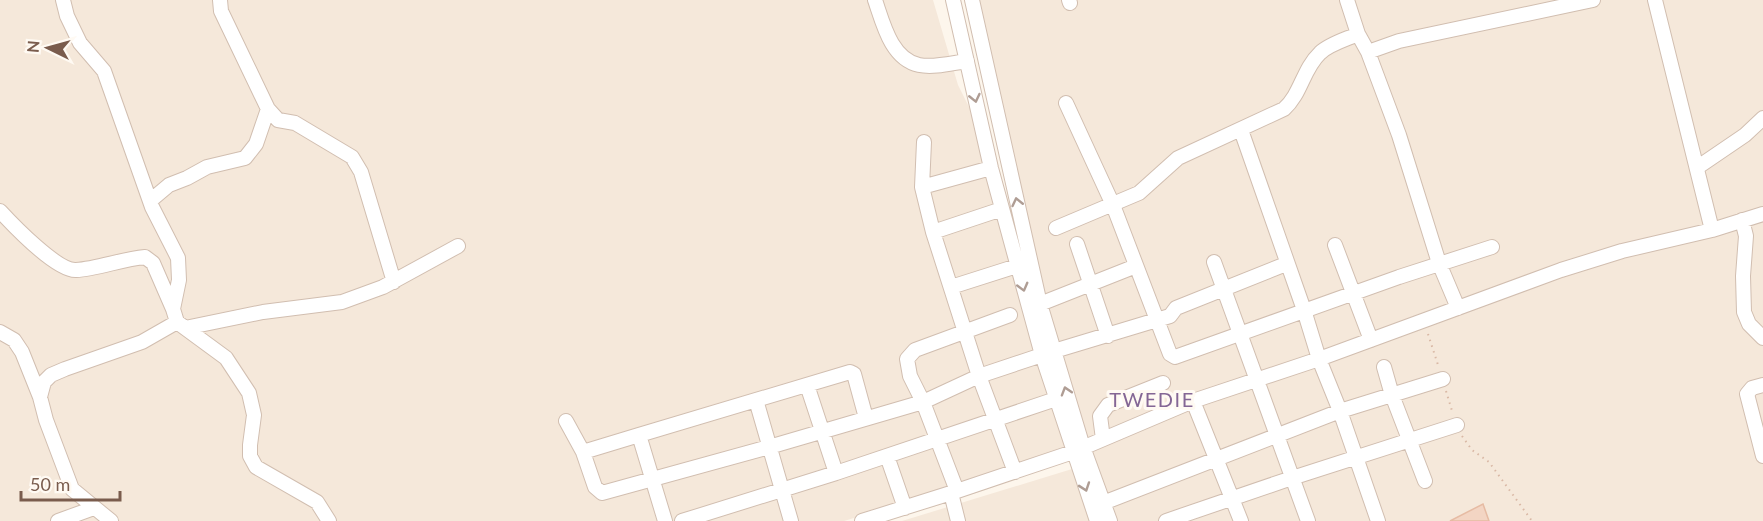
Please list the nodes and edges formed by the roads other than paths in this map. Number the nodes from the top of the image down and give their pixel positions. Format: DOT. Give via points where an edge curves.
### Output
graph roads {
  1 [pos="63,0"];
  2 [pos="220,0"];
  3 [pos="875,0"];
  4 [pos="953,0"];
  5 [pos="972,0"];
  6 [pos="1347,0"];
  7 [pos="1593,0"];
  8 [pos="1655,0"];
  9 [pos="1358,34"];
  10 [pos="1368,51"];
  11 [pos="967,61"];
  12 [pos="1066,103"];
  13 [pos="268,109"];
  14 [pos="1763,118"];
  15 [pos="1241,130"];
  16 [pos="924,142"];
  17 [pos="1698,167"];
  18 [pos="991,168"];
  19 [pos="922,187"];
  20 [pos="150,201"];
  21 [pos="1113,205"];
  22 [pos="1002,210"];
  23 [pos="0,211"];
  24 [pos="1763,214"];
  25 [pos="1742,220"];
  26 [pos="1056,228"];
  27 [pos="1712,231"];
  28 [pos="933,232"];
  29 [pos="1077,244"];
  30 [pos="1335,245"];
  31 [pos="458,246"];
  32 [pos="1492,247"];
  33 [pos="1214,262"];
  34 [pos="1439,263"];
  35 [pos="1286,264"];
  36 [pos="1017,266"];
  37 [pos="1136,266"];
  38 [pos="394,282"];
  39 [pos="1092,284"];
  40 [pos="951,287"];
  41 [pos="1224,289"];
  42 [pos="1353,293"];
  43 [pos="1040,304"];
  44 [pos="1458,308"];
  45 [pos="1304,310"];
  46 [pos="1010,315"];
  47 [pos="178,320"];
  48 [pos="1157,321"];
  49 [pos="0,332"];
  50 [pos="965,332"];
  51 [pos="1239,334"];
  52 [pos="1108,336"];
  53 [pos="1763,338"];
  54 [pos="1371,340"];
  55 [pos="1048,353"];
  56 [pos="1319,359"];
  57 [pos="1384,368"];
  58 [pos="979,376"];
  59 [pos="1443,379"];
  60 [pos="1256,381"];
  61 [pos="1163,383"];
  62 [pos="807,385"];
  63 [pos="1763,385"];
  64 [pos="1392,395"];
  65 [pos="40,397"];
  66 [pos="1056,399"];
  67 [pos="756,400"];
  68 [pos="1193,401"];
  69 [pos="923,402"];
  70 [pos="1340,411"];
  71 [pos="866,418"];
  72 [pos="995,420"];
  73 [pos="566,421"];
  74 [pos="1456,425"];
  75 [pos="822,431"];
  76 [pos="639,435"];
  77 [pos="1275,435"];
  78 [pos="1102,439"];
  79 [pos="937,440"];
  80 [pos="1409,440"];
  81 [pos="769,447"];
  82 [pos="1078,449"];
  83 [pos="583,452"];
  84 [pos="887,456"];
  85 [pos="1763,456"];
  86 [pos="1355,457"];
  87 [pos="1216,459"];
  88 [pos="1015,472"];
  89 [pos="836,473"];
  90 [pos="1292,477"];
  91 [pos="653,478"];
  92 [pos="1425,481"];
  93 [pos="780,489"];
  94 [pos="954,492"];
  95 [pos="1232,498"];
  96 [pos="1103,503"];
  97 [pos="93,508"];
  98 [pos="905,508"];
  99 [pos="58,521"];
  100 [pos="111,521"];
  101 [pos="329,521"];
  102 [pos="665,521"];
  103 [pos="682,521"];
  104 [pos="790,521"];
  105 [pos="862,521"];
  106 [pos="958,521"];
  107 [pos="1097,521"];
  108 [pos="1110,521"];
  109 [pos="1166,521"];
  110 [pos="1241,521"];
  111 [pos="1308,521"];
  112 [pos="1378,521"];
  1 -- 20 [label="street" via="80,43 104,71"];
  2 -- 13 [label="street" via="221,11"];
  3 -- 11 [label="street" via="885,28 906,60 919,65"];
  4 -- 11 [label="street"];
  43 -- 5 [label="street, one-way"];
  6 -- 9 [label="street"];
  7 -- 10 [label="street"];
  8 -- 17 [label="street"];
  9 -- 10 [label="street"];
  9 -- 15 [label="street" via="1321,52 1284,109"];
  10 -- 34 [label="street"];
  11 -- 18 [label="street, one-way"];
  12 -- 21 [label="street"];
  13 -- 20 [label="street" via="256,144 245,158 207,167 169,185"];
  13 -- 38 [label="street" via="278,120 295,123 352,157 364,181"];
  14 -- 17 [label="street"];
  15 -- 21 [label="street" via="1178,158 1147,187"];
  15 -- 35 [label="street"];
  16 -- 19 [label="street"];
  17 -- 27 [label="street"];
  18 -- 19 [label="street"];
  18 -- 22 [label="street"];
  19 -- 28 [label="street"];
  20 -- 47 [label="street" via="178,258"];
  21 -- 26 [label="street"];
  21 -- 37 [label="street"];
  22 -- 28 [label="street"];
  22 -- 36 [label="street"];
  23 -- 47 [label="street" via="23,237 74,271 145,257 153,263"];
  24 -- 25 [label="street"];
  25 -- 27 [label="street"];
  25 -- 53 [label="street" via="1746,236 1744,312 1749,324"];
  27 -- 44 [label="street" via="1602,257"];
  28 -- 40 [label="street"];
  29 -- 39 [label="street"];
  30 -- 42 [label="street"];
  31 -- 38 [label="street"];
  32 -- 34 [label="street"];
  33 -- 41 [label="street"];
  34 -- 42 [label="street"];
  34 -- 44 [label="street"];
  35 -- 41 [label="street"];
  35 -- 45 [label="street"];
  36 -- 40 [label="street"];
  36 -- 55 [label="street, one-way"];
  37 -- 39 [label="street"];
  37 -- 48 [label="street"];
  38 -- 47 [label="street" via="342,302"];
  39 -- 43 [label="street"];
  39 -- 52 [label="street"];
  40 -- 50 [label="street"];
  41 -- 48 [label="street" via="1176,308 1170,316"];
  41 -- 51 [label="street"];
  42 -- 45 [label="street"];
  42 -- 54 [label="street"];
  43 -- 55 [label="street"];
  44 -- 54 [label="street"];
  45 -- 51 [label="street"];
  45 -- 56 [label="street"];
  46 -- 50 [label="street"];
  47 -- 65 [label="street" via="142,342 51,375 44,382"];
  47 -- 101 [label="street" via="226,358 249,393 254,415 250,456 256,467 317,502"];
  48 -- 51 [label="street" via="1170,354 1175,357"];
  48 -- 52 [label="street"];
  49 -- 65 [label="street" via="14,340 22,352"];
  50 -- 58 [label="street"];
  50 -- 69 [label="street" via="915,350 908,359 910,376"];
  51 -- 60 [label="street"];
  52 -- 55 [label="street"];
  54 -- 56 [label="street"];
  55 -- 58 [label="street"];
  55 -- 66 [label="street"];
  82 -- 55 [label="street, one-way"];
  56 -- 60 [label="street"];
  56 -- 70 [label="street"];
  57 -- 64 [label="street"];
  58 -- 69 [label="street"];
  58 -- 72 [label="street"];
  59 -- 64 [label="street"];
  60 -- 68 [label="street"];
  60 -- 77 [label="street"];
  61 -- 78 [label="street" via="1108,405 1100,416"];
  62 -- 67 [label="street"];
  62 -- 71 [label="street" via="854,374"];
  62 -- 75 [label="street"];
  63 -- 85 [label="street" via="1747,394"];
  64 -- 70 [label="street"];
  64 -- 80 [label="street"];
  65 -- 97 [label="street" via="72,489"];
  66 -- 72 [label="street"];
  66 -- 82 [label="street"];
  67 -- 76 [label="street"];
  67 -- 81 [label="street"];
  68 -- 78 [label="street"];
  68 -- 87 [label="street"];
  69 -- 71 [label="street"];
  69 -- 79 [label="street"];
  70 -- 77 [label="street"];
  70 -- 86 [label="street"];
  71 -- 75 [label="street"];
  72 -- 79 [label="street"];
  72 -- 88 [label="street"];
  73 -- 83 [label="street"];
  74 -- 80 [label="street"];
  75 -- 81 [label="street"];
  75 -- 89 [label="street"];
  76 -- 83 [label="street"];
  76 -- 91 [label="street"];
  77 -- 87 [label="street"];
  77 -- 90 [label="street"];
  78 -- 82 [label="street"];
  79 -- 84 [label="street"];
  79 -- 94 [label="street"];
  80 -- 86 [label="street"];
  80 -- 92 [label="street"];
  81 -- 91 [label="street"];
  81 -- 93 [label="street"];
  82 -- 88 [label="street"];
  82 -- 96 [label="street"];
  82 -- 107 [label="street, one-way"];
  83 -- 91 [label="street" via="598,491"];
  84 -- 89 [label="street"];
  84 -- 98 [label="street"];
  86 -- 90 [label="street"];
  86 -- 112 [label="street"];
  87 -- 95 [label="street"];
  87 -- 96 [label="street"];
  88 -- 94 [label="street"];
  89 -- 93 [label="street"];
  90 -- 95 [label="street"];
  90 -- 111 [label="street"];
  91 -- 102 [label="street"];
  93 -- 103 [label="street"];
  93 -- 104 [label="street"];
  94 -- 98 [label="street"];
  94 -- 106 [label="street"];
  95 -- 109 [label="street"];
  95 -- 110 [label="street"];
  96 -- 108 [label="street"];
  97 -- 99 [label="street"];
  97 -- 100 [label="street"];
  98 -- 105 [label="street"];
}
